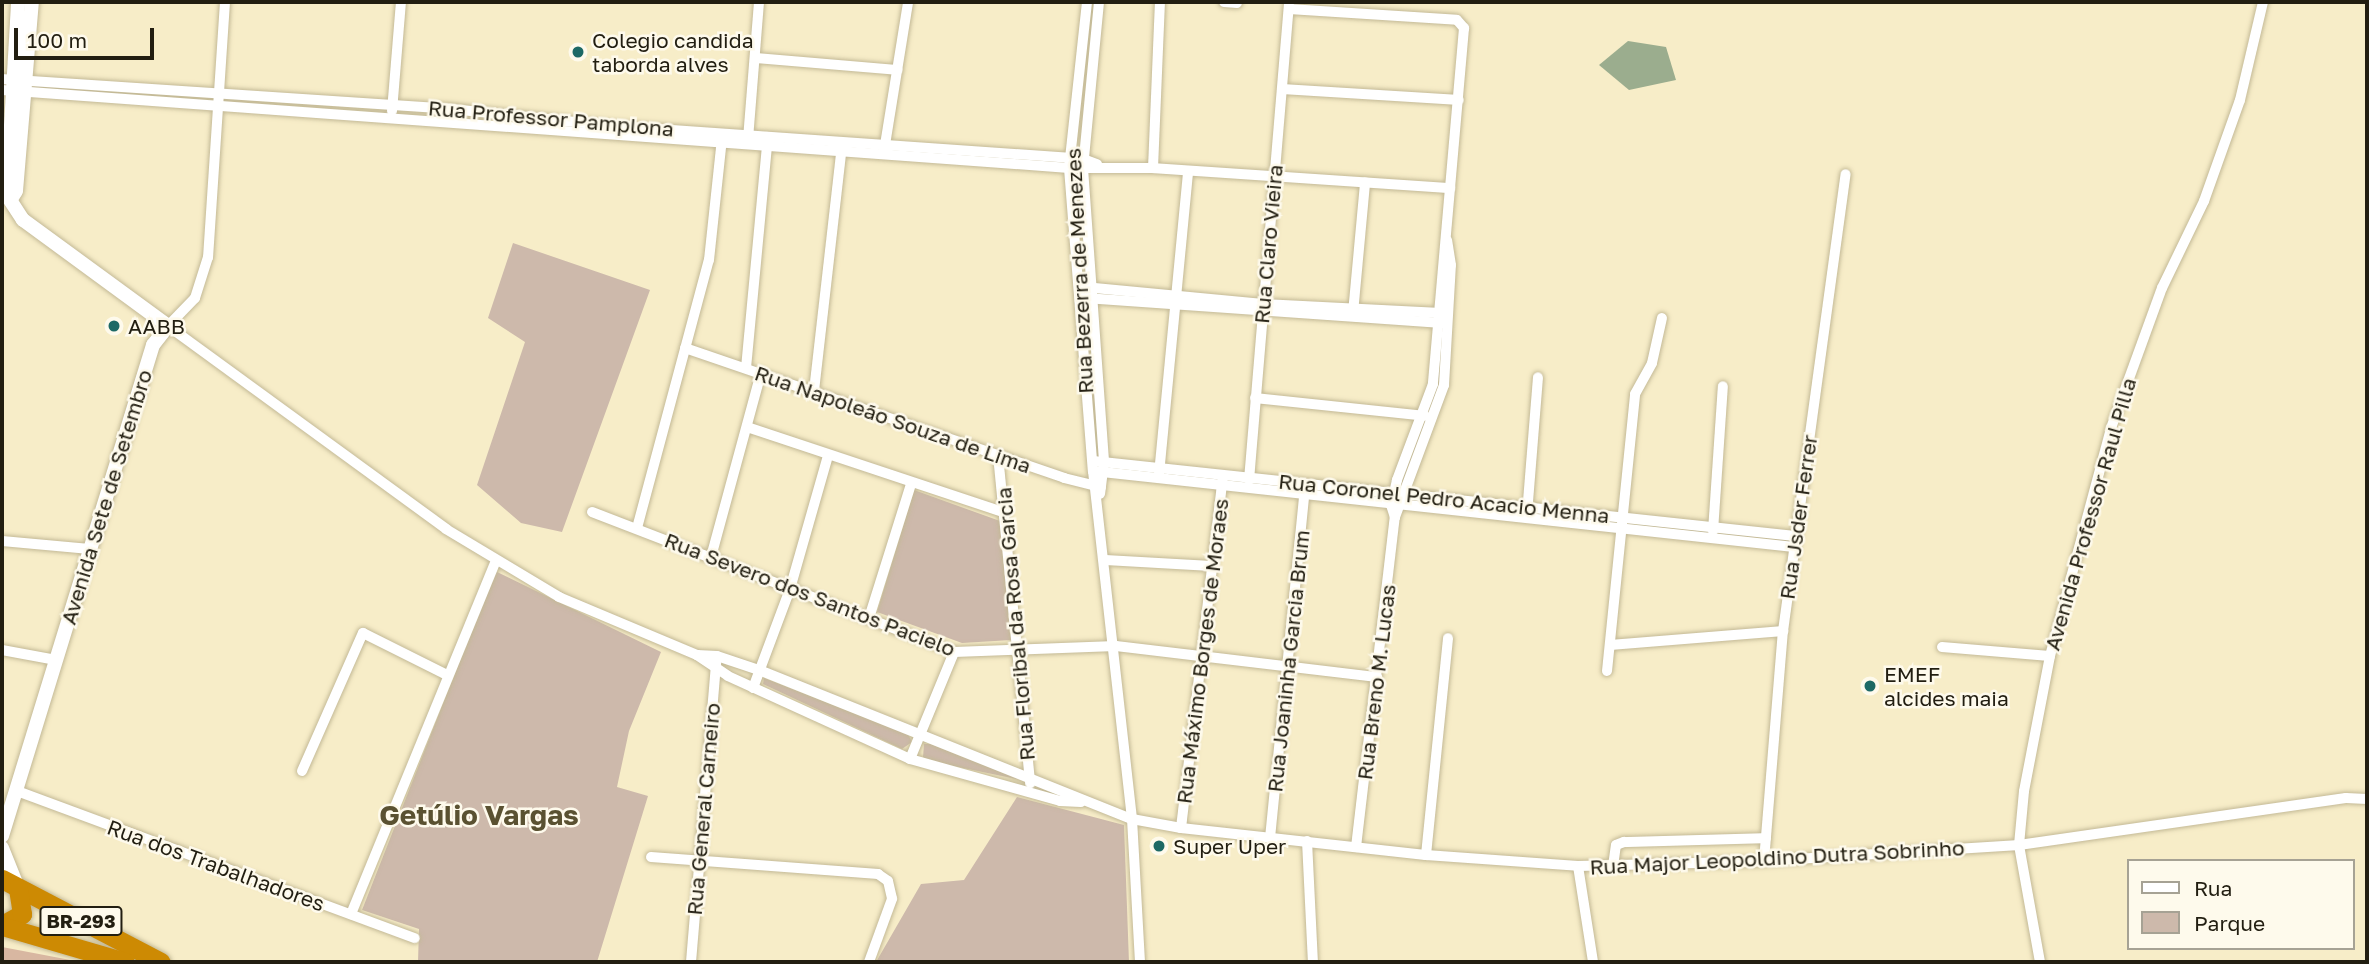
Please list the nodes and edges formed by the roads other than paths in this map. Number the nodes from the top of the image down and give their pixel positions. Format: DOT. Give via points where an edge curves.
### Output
graph roads {
  1 [pos="19,2"];
  2 [pos="32,2"];
  3 [pos="225,2"];
  4 [pos="401,2"];
  5 [pos="759,2"];
  6 [pos="908,2"];
  7 [pos="1087,2"];
  8 [pos="1099,2"];
  9 [pos="1160,2"];
  10 [pos="1224,2"];
  11 [pos="2263,2"];
  12 [pos="1237,3"];
  13 [pos="1289,5"];
  14 [pos="23,36"];
  15 [pos="755,58"];
  16 [pos="897,70"];
  17 [pos="13,85"];
  18 [pos="1283,89"];
  19 [pos="218,99"];
  20 [pos="1458,100"];
  21 [pos="392,111"];
  22 [pos="1074,113"];
  23 [pos="1087,115"];
  24 [pos="722,138"];
  25 [pos="748,139"];
  26 [pos="768,140"];
  27 [pos="841,146"];
  28 [pos="885,149"];
  29 [pos="1069,163"];
  30 [pos="1083,164"];
  31 [pos="1153,168"];
  32 [pos="1188,171"];
  33 [pos="1846,174"];
  34 [pos="1272,176"];
  35 [pos="1365,183"];
  36 [pos="1450,188"];
  37 [pos="1072,210"];
  38 [pos="1085,210"];
  39 [pos="1083,293"];
  40 [pos="1175,301"];
  41 [pos="1262,309"];
  42 [pos="1353,314"];
  43 [pos="1441,318"];
  44 [pos="1662,318"];
  45 [pos="167,326"];
  46 [pos="685,348"];
  47 [pos="746,368"];
  48 [pos="761,373"];
  49 [pos="1538,377"];
  50 [pos="1723,386"];
  51 [pos="814,391"];
  52 [pos="1255,398"];
  53 [pos="1426,416"];
  54 [pos="747,427"];
  55 [pos="999,455"];
  56 [pos="828,456"];
  57 [pos="1098,466"];
  58 [pos="1159,472"];
  59 [pos="1223,478"];
  60 [pos="1249,481"];
  61 [pos="911,484"];
  62 [pos="1099,486"];
  63 [pos="1304,490"];
  64 [pos="1397,500"];
  65 [pos="592,512"];
  66 [pos="1005,513"];
  67 [pos="1527,513"];
  68 [pos="1621,522"];
  69 [pos="637,528"];
  70 [pos="1713,532"];
  71 [pos="2,541"];
  72 [pos="1795,541"];
  73 [pos="90,549"];
  74 [pos="711,557"];
  75 [pos="1107,560"];
  76 [pos="496,561"];
  77 [pos="1211,566"];
  78 [pos="790,590"];
  79 [pos="869,618"];
  80 [pos="1783,631"];
  81 [pos="1448,638"];
  82 [pos="1610,645"];
  83 [pos="1116,646"];
  84 [pos="1942,647"];
  85 [pos="1019,648"];
  86 [pos="2,650"];
  87 [pos="954,652"];
  88 [pos="697,655"];
  89 [pos="718,656"];
  90 [pos="2050,656"];
  91 [pos="1201,658"];
  92 [pos="56,660"];
  93 [pos="1289,667"];
  94 [pos="715,669"];
  95 [pos="759,670"];
  96 [pos="1607,671"];
  97 [pos="447,675"];
  98 [pos="1377,677"];
  99 [pos="753,688"];
  100 [pos="920,734"];
  101 [pos="910,759"];
  102 [pos="302,771"];
  103 [pos="1030,777"];
  104 [pos="16,791"];
  105 [pos="1030,793"];
  106 [pos="2367,799"];
  107 [pos="1084,802"];
  108 [pos="1132,819"];
  109 [pos="1181,828"];
  110 [pos="2,836"];
  111 [pos="1270,838"];
  112 [pos="1766,838"];
  113 [pos="1703,840"];
  114 [pos="1307,841"];
  115 [pos="1672,841"];
  116 [pos="2019,845"];
  117 [pos="1356,847"];
  118 [pos="2,848"];
  119 [pos="1426,855"];
  120 [pos="651,857"];
  121 [pos="697,859"];
  122 [pos="1764,861"];
  123 [pos="1703,864"];
  124 [pos="1671,865"];
  125 [pos="1578,866"];
  126 [pos="1613,866"];
  127 [pos="10,883"];
  128 [pos="351,914"];
  129 [pos="2,925"];
  130 [pos="415,938"];
  131 [pos="125,962"];
  132 [pos="161,962"];
  133 [pos="691,962"];
  134 [pos="869,962"];
  135 [pos="1140,962"];
  136 [pos="1313,962"];
  137 [pos="1592,962"];
  138 [pos="2040,962"];
  1 -- 14 [label="street"];
  2 -- 14 [label="street"];
  3 -- 19 [label="street, Avenida Sete de Setembro"];
  4 -- 21 [label="street"];
  5 -- 15 [label="street"];
  6 -- 16 [label="street"];
  7 -- 22 [label="street, Rua Bezerra de Menezes"];
  8 -- 23 [label="street, Rua Bezerra de Menezes"];
  9 -- 31 [label="street"];
  10 -- 12 [label="street"];
  11 -- 90 [label="street, Avenida Professor Raul Pilla" via="2240,100 2204,201 2161,288 2114,417"];
  13 -- 18 [label="street, Rua Claro Vieira"];
  13 -- 20 [label="street" via="1457,20 1464,28"];
  14 -- 17 [label="street"];
  15 -- 16 [label="street"];
  15 -- 25 [label="street"];
  16 -- 28 [label="street"];
  17 -- 19 [label="street, Rua Professor Pamplona"];
  17 -- 45 [label="street, Rua Major Leopoldino Dutra Sobrinho" via="5,189 23,220"];
  18 -- 20 [label="street"];
  18 -- 34 [label="street, Rua Claro Vieira"];
  19 -- 21 [label="street, Rua Professor Pamplona"];
  19 -- 45 [label="street, Avenida Sete de Setembro" via="208,257 195,298"];
  20 -- 36 [label="street"];
  21 -- 24 [label="street, Rua Professor Pamplona"];
  22 -- 23 [label="street"];
  22 -- 29 [label="street, Rua Bezerra de Menezes"];
  23 -- 30 [label="street, Rua Bezerra de Menezes"];
  24 -- 25 [label="street, Rua Professor Pamplona"];
  24 -- 46 [label="street" via="709,260"];
  25 -- 26 [label="street, Rua Professor Pamplona"];
  26 -- 27 [label="street, Rua Professor Pamplona"];
  26 -- 47 [label="street"];
  27 -- 28 [label="street, Rua Professor Pamplona"];
  27 -- 51 [label="street"];
  28 -- 29 [label="street, Rua Professor Pamplona"];
  29 -- 30 [label="street, Rua Professor Pamplona"];
  29 -- 37 [label="street, Rua Bezerra de Menezes"];
  30 -- 31 [label="street, Rua Professor Pamplona"];
  30 -- 38 [label="street, Rua Bezerra de Menezes"];
  31 -- 32 [label="street, Rua Professor Pamplona"];
  32 -- 34 [label="street, Rua Professor Pamplona"];
  32 -- 40 [label="street"];
  33 -- 72 [label="street, Rua Jsder Ferrer"];
  34 -- 35 [label="street, Rua Professor Pamplona"];
  34 -- 41 [label="street, Rua Claro Vieira"];
  35 -- 36 [label="street, Rua Professor Pamplona"];
  35 -- 42 [label="street"];
  36 -- 43 [label="street"];
  37 -- 38 [label="street"];
  37 -- 39 [label="street, Rua Bezerra de Menezes"];
  38 -- 39 [label="street, Rua Bezerra de Menezes"];
  39 -- 40 [label="street"];
  39 -- 57 [label="street, Rua Bezerra de Menezes"];
  40 -- 41 [label="street"];
  40 -- 58 [label="street"];
  41 -- 42 [label="street"];
  41 -- 52 [label="street, Rua Claro Vieira"];
  42 -- 43 [label="street"];
  43 -- 53 [label="street"];
  44 -- 68 [label="street" via="1652,363 1635,394"];
  45 -- 73 [label="street, Avenida Sete de Setembro" via="153,345"];
  45 -- 76 [label="street, Rua Major Leopoldino Dutra Sobrinho"];
  46 -- 47 [label="street, Rua Napoleão Souza de Lima"];
  46 -- 69 [label="street"];
  47 -- 48 [label="street, Rua Napoleão Souza de Lima"];
  48 -- 51 [label="street, Rua Napoleão Souza de Lima"];
  48 -- 54 [label="street"];
  49 -- 67 [label="street"];
  50 -- 70 [label="street"];
  51 -- 55 [label="street, Rua Napoleão Souza de Lima"];
  52 -- 53 [label="street"];
  52 -- 60 [label="street, Rua Claro Vieira"];
  53 -- 64 [label="street"];
  54 -- 56 [label="street"];
  54 -- 74 [label="street"];
  55 -- 62 [label="street, Rua Napoleão Souza de Lima"];
  55 -- 66 [label="street, Rua Floribal da Rosa Garcia"];
  56 -- 61 [label="street"];
  56 -- 78 [label="street"];
  57 -- 58 [label="street, Rua Coronel Pedro Acacio Menna"];
  57 -- 62 [label="street, Rua Bezerra de Menezes"];
  58 -- 59 [label="street, Rua Coronel Pedro Acacio Menna"];
  59 -- 60 [label="street, Rua Coronel Pedro Acacio Menna"];
  59 -- 77 [label="street, Rua Máximo Borges de Moraes"];
  60 -- 63 [label="street, Rua Coronel Pedro Acacio Menna"];
  61 -- 66 [label="street"];
  61 -- 79 [label="street"];
  62 -- 75 [label="street, Rua Bezerra de Menezes"];
  63 -- 64 [label="street, Rua Coronel Pedro Acacio Menna"];
  63 -- 93 [label="street, Rua Joaninha Garcia Brum"];
  64 -- 67 [label="street, Rua Coronel Pedro Acacio Menna"];
  64 -- 98 [label="street, Rua Breno M. Lucas"];
  65 -- 69 [label="street, Rua Severo dos Santos Pacielo"];
  66 -- 85 [label="street, Rua Floribal da Rosa Garcia"];
  67 -- 68 [label="street, Rua Coronel Pedro Acacio Menna"];
  68 -- 70 [label="street, Rua Coronel Pedro Acacio Menna"];
  68 -- 82 [label="street"];
  69 -- 74 [label="street, Rua Severo dos Santos Pacielo"];
  70 -- 72 [label="street, Rua Coronel Pedro Acacio Menna"];
  71 -- 73 [label="street"];
  72 -- 80 [label="street, Rua Jsder Ferrer"];
  73 -- 92 [label="street, Avenida Sete de Setembro"];
  74 -- 78 [label="street, Rua Severo dos Santos Pacielo"];
  75 -- 77 [label="street"];
  75 -- 83 [label="street, Rua Bezerra de Menezes"];
  76 -- 88 [label="street, Rua Major Leopoldino Dutra Sobrinho" via="559,597"];
  76 -- 97 [label="street"];
  77 -- 91 [label="street, Rua Máximo Borges de Moraes"];
  78 -- 79 [label="street, Rua Severo dos Santos Pacielo"];
  78 -- 95 [label="street"];
  79 -- 87 [label="street, Rua Severo dos Santos Pacielo"];
  80 -- 82 [label="street"];
  80 -- 112 [label="street, Rua Jsder Ferrer"];
  81 -- 119 [label="street"];
  82 -- 96 [label="street"];
  83 -- 85 [label="street, Rua Severo dos Santos Pacielo"];
  83 -- 91 [label="street, Rua Severo dos Santos Pacielo"];
  83 -- 108 [label="street, Rua Bezerra de Menezes"];
  84 -- 90 [label="street"];
  85 -- 87 [label="street, Rua Severo dos Santos Pacielo"];
  85 -- 103 [label="street, Rua Floribal da Rosa Garcia"];
  86 -- 92 [label="street"];
  87 -- 100 [label="street"];
  88 -- 89 [label="street, Rua Major Leopoldino Dutra Sobrinho"];
  88 -- 94 [label="street, Rua Major Leopoldino Dutra Sobrinho"];
  89 -- 94 [label="street, Rua General Carneiro"];
  89 -- 95 [label="street, Rua Major Leopoldino Dutra Sobrinho"];
  90 -- 116 [label="street, Avenida Professor Raul Pilla" via="2024,791"];
  91 -- 93 [label="street, Rua Severo dos Santos Pacielo"];
  91 -- 109 [label="street, Rua Máximo Borges de Moraes"];
  92 -- 104 [label="street, Avenida Sete de Setembro"];
  93 -- 98 [label="street, Rua Severo dos Santos Pacielo"];
  93 -- 111 [label="street, Rua Joaninha Garcia Brum"];
  94 -- 99 [label="street, Rua Major Leopoldino Dutra Sobrinho"];
  94 -- 121 [label="street, Rua General Carneiro"];
  95 -- 99 [label="street"];
  95 -- 100 [label="street, Rua Major Leopoldino Dutra Sobrinho"];
  97 -- 102 [label="street" via="363,633"];
  97 -- 128 [label="street"];
  98 -- 117 [label="street, Rua Breno M. Lucas"];
  99 -- 101 [label="street, Rua Major Leopoldino Dutra Sobrinho"];
  100 -- 101 [label="street"];
  100 -- 103 [label="street, Rua Major Leopoldino Dutra Sobrinho"];
  101 -- 105 [label="street, Rua Major Leopoldino Dutra Sobrinho"];
  103 -- 105 [label="street, Rua Floribal da Rosa Garcia"];
  103 -- 107 [label="street, Rua Major Leopoldino Dutra Sobrinho"];
  104 -- 110 [label="street, Avenida Sete de Setembro"];
  104 -- 128 [label="street, Rua dos Trabalhadores"];
  105 -- 107 [label="street, Rua Major Leopoldino Dutra Sobrinho"];
  106 -- 116 [label="street, Rua Major Leopoldino Dutra Sobrinho" via="2346,798"];
  107 -- 108 [label="street, Rua Major Leopoldino Dutra Sobrinho"];
  108 -- 109 [label="street, Rua Major Leopoldino Dutra Sobrinho"];
  108 -- 135 [label="street, Rua Bezerra de Menezes"];
  109 -- 111 [label="street, Rua Major Leopoldino Dutra Sobrinho"];
  111 -- 114 [label="street, Rua Major Leopoldino Dutra Sobrinho"];
  112 -- 113 [label="street"];
  112 -- 122 [label="street, Rua Jsder Ferrer"];
  113 -- 115 [label="street"];
  113 -- 123 [label="street"];
  114 -- 117 [label="street, Rua Major Leopoldino Dutra Sobrinho"];
  114 -- 136 [label="street"];
  115 -- 124 [label="street"];
  115 -- 126 [label="street" via="1620,843"];
  116 -- 122 [label="street, Rua Major Leopoldino Dutra Sobrinho"];
  116 -- 138 [label="street, Avenida Professor Raul Pilla"];
  117 -- 119 [label="street, Rua Major Leopoldino Dutra Sobrinho"];
  118 -- 127 [label="street"];
  119 -- 125 [label="street, Rua Major Leopoldino Dutra Sobrinho"];
  120 -- 121 [label="street"];
  121 -- 133 [label="street, Rua General Carneiro"];
  121 -- 134 [label="street" via="878,874 888,881 892,899"];
  122 -- 123 [label="street, Rua Major Leopoldino Dutra Sobrinho"];
  123 -- 124 [label="street, Rua Major Leopoldino Dutra Sobrinho"];
  124 -- 126 [label="street, Rua Major Leopoldino Dutra Sobrinho"];
  125 -- 126 [label="street, Rua Major Leopoldino Dutra Sobrinho"];
  125 -- 137 [label="street"];
  127 -- 129 [label="highway" via="22,914"];
  127 -- 132 [label="highway, BR-293"];
  128 -- 130 [label="street, Rua dos Trabalhadores"];
  129 -- 131 [label="highway, BR-293"];
}
